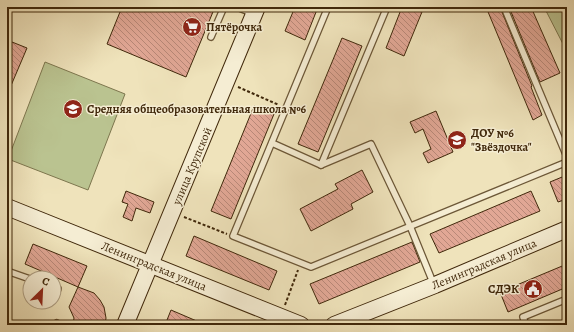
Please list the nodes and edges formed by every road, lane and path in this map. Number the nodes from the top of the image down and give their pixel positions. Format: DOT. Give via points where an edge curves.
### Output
graph roads {
  1 [pos="224,7"];
  2 [pos="237,7"];
  3 [pos="328,7"];
  4 [pos="387,7"];
  5 [pos="504,7"];
  6 [pos="255,10"];
  7 [pos="211,37"];
  8 [pos="227,82"];
  9 [pos="286,108"];
  10 [pos="272,143"];
  11 [pos="567,157"];
  12 [pos="567,162"];
  13 [pos="321,165"];
  14 [pos="7,207"];
  15 [pos="172,213"];
  16 [pos="410,226"];
  17 [pos="567,229"];
  18 [pos="233,236"];
  19 [pos="300,263"];
  20 [pos="150,264"];
  21 [pos="7,271"];
  22 [pos="22,276"];
  23 [pos="435,285"];
  24 [pos="567,298"];
  25 [pos="281,317"];
  26 [pos="125,325"];
  27 [pos="301,325"];
  28 [pos="334,325"];
  29 [pos="526,325"];
  1 -- 7 [label="lane"];
  2 -- 6 [label="lane"];
  3 -- 9 [label="lane"];
  4 -- 13 [label="lane"];
  5 -- 11 [label="lane"];
  6 -- 8 [label="street, улица Крупской"];
  8 -- 9 [label="path"];
  8 -- 15 [label="street, улица Крупской"];
  9 -- 10 [label="lane"];
  10 -- 13 [label="lane"];
  10 -- 18 [label="lane"];
  12 -- 16 [label="lane"];
  13 -- 16 [label="lane" via="371,144"];
  14 -- 20 [label="street, Ленинградская улица"];
  15 -- 18 [label="path"];
  15 -- 20 [label="street, улица Крупской"];
  16 -- 19 [label="lane" via="311,267"];
  16 -- 23 [label="lane"];
  17 -- 23 [label="street, Ленинградская улица"];
  18 -- 19 [label="lane"];
  19 -- 25 [label="path"];
  20 -- 25 [label="street, Ленинградская улица"];
  20 -- 26 [label="street, улица Крупской"];
  21 -- 22 [label="lane"];
  23 -- 28 [label="street, Ленинградская улица"];
  24 -- 29 [label="lane" via="523,317"];
  25 -- 27 [label="street, Ленинградская улица"];
}
